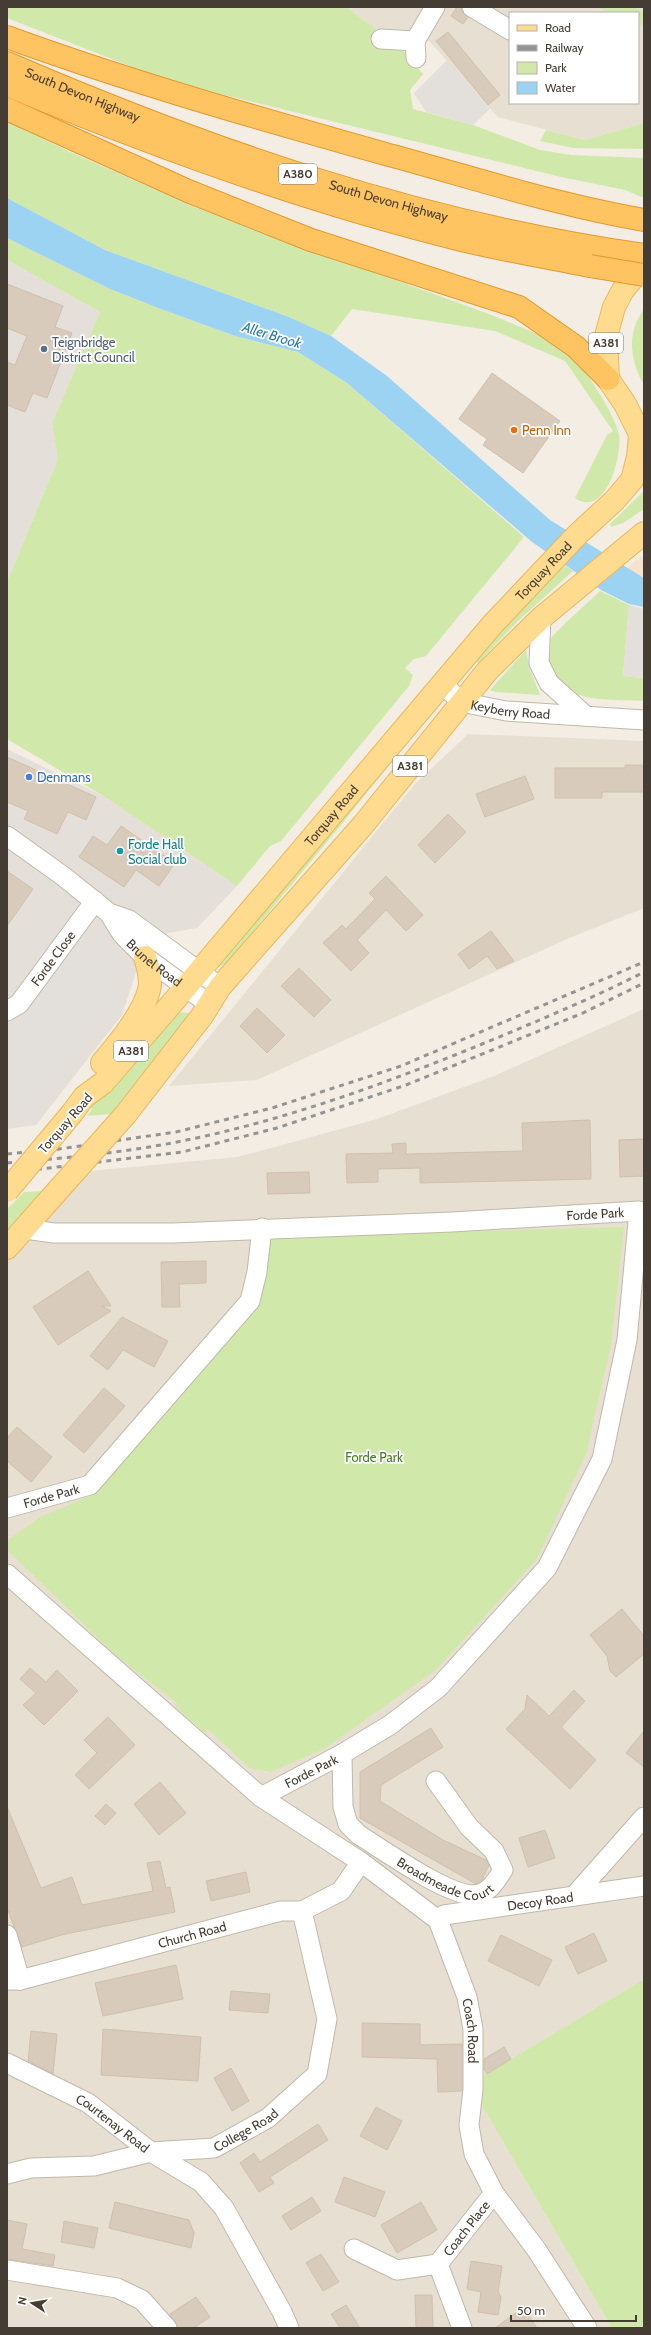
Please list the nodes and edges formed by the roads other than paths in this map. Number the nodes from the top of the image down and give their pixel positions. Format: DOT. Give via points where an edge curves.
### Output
graph roads {
  1 [pos="435,7"];
  2 [pos="472,7"];
  3 [pos="509,29"];
  4 [pos="7,37"];
  5 [pos="381,38"];
  6 [pos="7,63"];
  7 [pos="7,85"];
  8 [pos="7,110"];
  9 [pos="644,220"];
  10 [pos="644,255"];
  11 [pos="595,258"];
  12 [pos="644,265"];
  13 [pos="644,275"];
  14 [pos="608,379"];
  15 [pos="642,435"];
  16 [pos="644,533"];
  17 [pos="541,618"];
  18 [pos="442,683"];
  19 [pos="461,702"];
  20 [pos="586,716"];
  21 [pos="644,720"];
  22 [pos="7,836"];
  23 [pos="102,907"];
  24 [pos="145,956"];
  25 [pos="192,979"];
  26 [pos="214,995"];
  27 [pos="7,1011"];
  28 [pos="79,1104"];
  29 [pos="7,1191"];
  30 [pos="642,1210"];
  31 [pos="262,1228"];
  32 [pos="25,1229"];
  33 [pos="7,1248"];
  34 [pos="7,1508"];
  35 [pos="7,1574"];
  36 [pos="342,1754"];
  37 [pos="436,1781"];
  38 [pos="261,1797"];
  39 [pos="644,1817"];
  40 [pos="361,1862"];
  41 [pos="644,1886"];
  42 [pos="574,1896"];
  43 [pos="302,1911"];
  44 [pos="438,1920"];
  45 [pos="7,1935"];
  46 [pos="14,1980"];
  47 [pos="7,2063"];
  48 [pos="151,2152"];
  49 [pos="7,2163"];
  50 [pos="31,2168"];
  51 [pos="7,2174"];
  52 [pos="494,2193"];
  53 [pos="354,2249"];
  54 [pos="438,2264"];
  55 [pos="7,2270"];
  56 [pos="167,2328"];
  57 [pos="289,2328"];
  58 [pos="462,2328"];
  59 [pos="587,2328"];
  1 -- 5 [label="street" via="416,50"];
  2 -- 3 [label="street"];
  4 -- 9 [label="highway" via="125,78 240,113 518,191 599,212"];
  6 -- 11 [label="highway, South Devon Highway / A380" via="96,101 318,181"];
  7 -- 11 [label="highway, South Devon Highway / A380" via="218,166 348,209 458,239"];
  8 -- 14 [label="highway" via="188,192 311,240 519,307 576,347"];
  10 -- 11 [label="highway, South Devon Highway / A380"];
  11 -- 13 [label="highway, South Devon Highway / A380, bridge"];
  12 -- 14 [label="main road, A381" via="623,290 614,307 606,336"];
  14 -- 15 [label="main road, A381"];
  15 -- 18 [label="main road, Torquay Road / A381" via="632,480 524,591"];
  16 -- 17 [label="main road, A381"];
  17 -- 19 [label="main road, A381" via="488,670"];
  17 -- 20 [label="street, Keyberry Road" via="539,663 549,683"];
  18 -- 19 [label="street, Keyberry Road"];
  18 -- 25 [label="main road, Torquay Road / A381"];
  19 -- 20 [label="street, Keyberry Road" via="506,711"];
  19 -- 26 [label="main road, A381" via="363,825"];
  20 -- 21 [label="street, Keyberry Road"];
  22 -- 23 [label="street, Brunel Road"];
  23 -- 24 [label="street, Brunel Road" via="122,934"];
  23 -- 25 [label="street, Brunel Road" via="129,920"];
  23 -- 27 [label="street, Forde Close" via="19,1004"];
  24 -- 25 [label="street, Brunel Road"];
  24 -- 28 [label="main road, A381" via="149,972 149,989 145,1000 126,1032 96,1070"];
  25 -- 26 [label="street, Brunel Road"];
  25 -- 28 [label="main road, Torquay Road / A381" via="104,1083"];
  26 -- 32 [label="main road, A381, bridge" via="126,1114"];
  28 -- 29 [label="main road, Torquay Road / A381, bridge"];
  30 -- 31 [label="street, Forde Park" via="452,1222"];
  30 -- 36 [label="street, Forde Park" via="627,1340 602,1459 547,1568 438,1688 390,1725"];
  31 -- 32 [label="street, Forde Park" via="173,1233 54,1233"];
  31 -- 34 [label="street, Forde Park" via="257,1272 250,1301 90,1485"];
  32 -- 33 [label="main road, A381"];
  35 -- 38 [label="street"];
  36 -- 37 [label="street, Broadmeade Court" via="343,1807 348,1824 359,1834 450,1890 474,1895 487,1891 495,1884 503,1870 494,1851 469,1827"];
  36 -- 38 [label="street, Forde Park"];
  38 -- 40 [label="street"];
  39 -- 42 [label="street"];
  40 -- 43 [label="street, Church Road" via="340,1891"];
  40 -- 44 [label="street"];
  41 -- 42 [label="street, Decoy Road"];
  42 -- 44 [label="street, Decoy Road" via="444,1916"];
  43 -- 46 [label="street, Church Road" via="282,1911"];
  43 -- 48 [label="street, College Road" via="327,2019 316,2074 268,2118 214,2148"];
  44 -- 52 [label="street, Coach Road" via="467,1997 473,2029 469,2125 474,2154"];
  45 -- 46 [label="street"];
  47 -- 48 [label="street, Courtenay Road" via="88,2103"];
  48 -- 50 [label="street, Courtenay Road" via="94,2166"];
  48 -- 57 [label="street" via="201,2182 224,2208"];
  49 -- 50 [label="street"];
  50 -- 51 [label="street, Courtenay Road"];
  52 -- 54 [label="street, Coach Place"];
  52 -- 59 [label="street, Coach Road" via="536,2249"];
  53 -- 54 [label="street, Coach Place" via="397,2270"];
  54 -- 58 [label="street, Coach Place"];
  55 -- 56 [label="street" via="117,2288 142,2300"];
}
